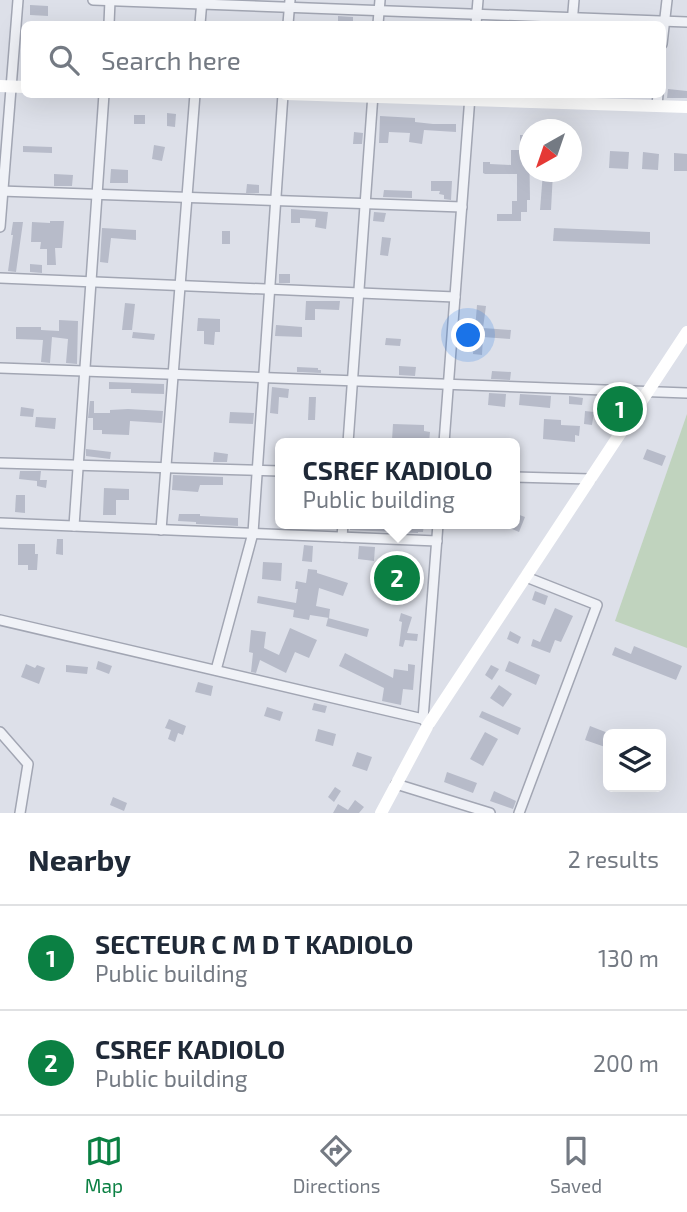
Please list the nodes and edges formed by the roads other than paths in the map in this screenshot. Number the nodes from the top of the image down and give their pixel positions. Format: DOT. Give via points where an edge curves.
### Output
graph roads {
  1 [pos="18,0"];
  2 [pos="93,0"];
  3 [pos="110,0"];
  4 [pos="380,0"];
  5 [pos="478,0"];
  6 [pos="575,0"];
  7 [pos="667,0"];
  8 [pos="202,2"];
  9 [pos="290,4"];
  10 [pos="379,10"];
  11 [pos="476,19"];
  12 [pos="109,21"];
  13 [pos="200,21"];
  14 [pos="378,21"];
  15 [pos="573,21"];
  16 [pos="665,21"];
  17 [pos="666,21"];
  18 [pos="687,22"];
  19 [pos="12,86"];
  20 [pos="104,98"];
  21 [pos="195,98"];
  22 [pos="285,98"];
  23 [pos="373,98"];
  24 [pos="470,98"];
  25 [pos="518,98"];
  26 [pos="566,99"];
  27 [pos="657,100"];
  28 [pos="687,107"];
  29 [pos="1,191"];
  30 [pos="97,194"];
  31 [pos="187,197"];
  32 [pos="276,201"];
  33 [pos="365,204"];
  34 [pos="462,207"];
  35 [pos="0,227"];
  36 [pos="0,278"];
  37 [pos="91,282"];
  38 [pos="180,286"];
  39 [pos="270,289"];
  40 [pos="359,293"];
  41 [pos="455,297"];
  42 [pos="687,332"];
  43 [pos="0,368"];
  44 [pos="85,371"];
  45 [pos="173,374"];
  46 [pos="264,378"];
  47 [pos="353,381"];
  48 [pos="448,384"];
  49 [pos="648,392"];
  50 [pos="687,393"];
  51 [pos="348,438"];
  52 [pos="444,438"];
  53 [pos="0,463"];
  54 [pos="78,465"];
  55 [pos="166,468"];
  56 [pos="258,470"];
  57 [pos="275,471"];
  58 [pos="520,477"];
  59 [pos="590,480"];
  60 [pos="0,523"];
  61 [pos="74,526"];
  62 [pos="343,529"];
  63 [pos="437,529"];
  64 [pos="161,530"];
  65 [pos="254,533"];
  66 [pos="342,537"];
  67 [pos="436,541"];
  68 [pos="526,577"];
  69 [pos="0,620"];
  70 [pos="216,670"];
  71 [pos="426,722"];
  72 [pos="0,732"];
  73 [pos="396,785"];
  74 [pos="464,809"];
  75 [pos="20,813"];
  76 [pos="381,813"];
  77 [pos="490,813"];
  78 [pos="519,813"];
  1 -- 19 [label="street"];
  2 -- 3 [label="street"];
  3 -- 8 [label="street"];
  3 -- 12 [label="street"];
  4 -- 10 [label="street"];
  5 -- 11 [label="street"];
  6 -- 15 [label="street"];
  7 -- 16 [label="street"];
  8 -- 9 [label="street"];
  8 -- 13 [label="street"];
  9 -- 10 [label="street"];
  10 -- 11 [label="street"];
  10 -- 14 [label="street"];
  11 -- 15 [label="street"];
  15 -- 16 [label="street"];
  17 -- 18 [label="street"];
  19 -- 29 [label="street"];
  20 -- 30 [label="street"];
  21 -- 31 [label="street"];
  22 -- 32 [label="street"];
  23 -- 33 [label="street"];
  24 -- 34 [label="street"];
  25 -- 26 [label="street"];
  26 -- 27 [label="street"];
  27 -- 28 [label="street"];
  29 -- 30 [label="street"];
  29 -- 35 [label="street"];
  30 -- 31 [label="street"];
  30 -- 37 [label="street"];
  31 -- 32 [label="street"];
  31 -- 38 [label="street"];
  32 -- 33 [label="street"];
  32 -- 39 [label="street"];
  33 -- 34 [label="street"];
  33 -- 40 [label="street"];
  34 -- 41 [label="street"];
  36 -- 37 [label="street"];
  37 -- 38 [label="street"];
  37 -- 44 [label="street"];
  38 -- 39 [label="street"];
  38 -- 45 [label="street"];
  39 -- 40 [label="street"];
  39 -- 46 [label="street"];
  40 -- 41 [label="street"];
  40 -- 47 [label="street"];
  41 -- 48 [label="street"];
  42 -- 49 [label="street"];
  43 -- 44 [label="street"];
  44 -- 45 [label="street"];
  44 -- 54 [label="street"];
  45 -- 46 [label="street"];
  45 -- 55 [label="street"];
  46 -- 47 [label="street"];
  46 -- 56 [label="street"];
  47 -- 48 [label="street"];
  47 -- 51 [label="street"];
  48 -- 49 [label="street"];
  48 -- 52 [label="street"];
  49 -- 50 [label="street"];
  49 -- 59 [label="street"];
  53 -- 54 [label="street"];
  54 -- 55 [label="street"];
  54 -- 61 [label="street"];
  55 -- 56 [label="street"];
  55 -- 64 [label="street"];
  56 -- 57 [label="street"];
  56 -- 65 [label="street"];
  58 -- 59 [label="street"];
  59 -- 68 [label="street"];
  60 -- 61 [label="street"];
  61 -- 64 [label="street"];
  62 -- 66 [label="street"];
  63 -- 67 [label="street"];
  64 -- 65 [label="street"];
  65 -- 66 [label="street"];
  65 -- 70 [label="street"];
  66 -- 67 [label="street"];
  67 -- 71 [label="street"];
  68 -- 71 [label="street"];
  68 -- 78 [label="street" via="597,604"];
  69 -- 70 [label="street"];
  70 -- 71 [label="street"];
  71 -- 73 [label="street"];
  72 -- 75 [label="street" via="28,764"];
  73 -- 74 [label="street"];
  73 -- 76 [label="street"];
  74 -- 77 [label="street"];
}
